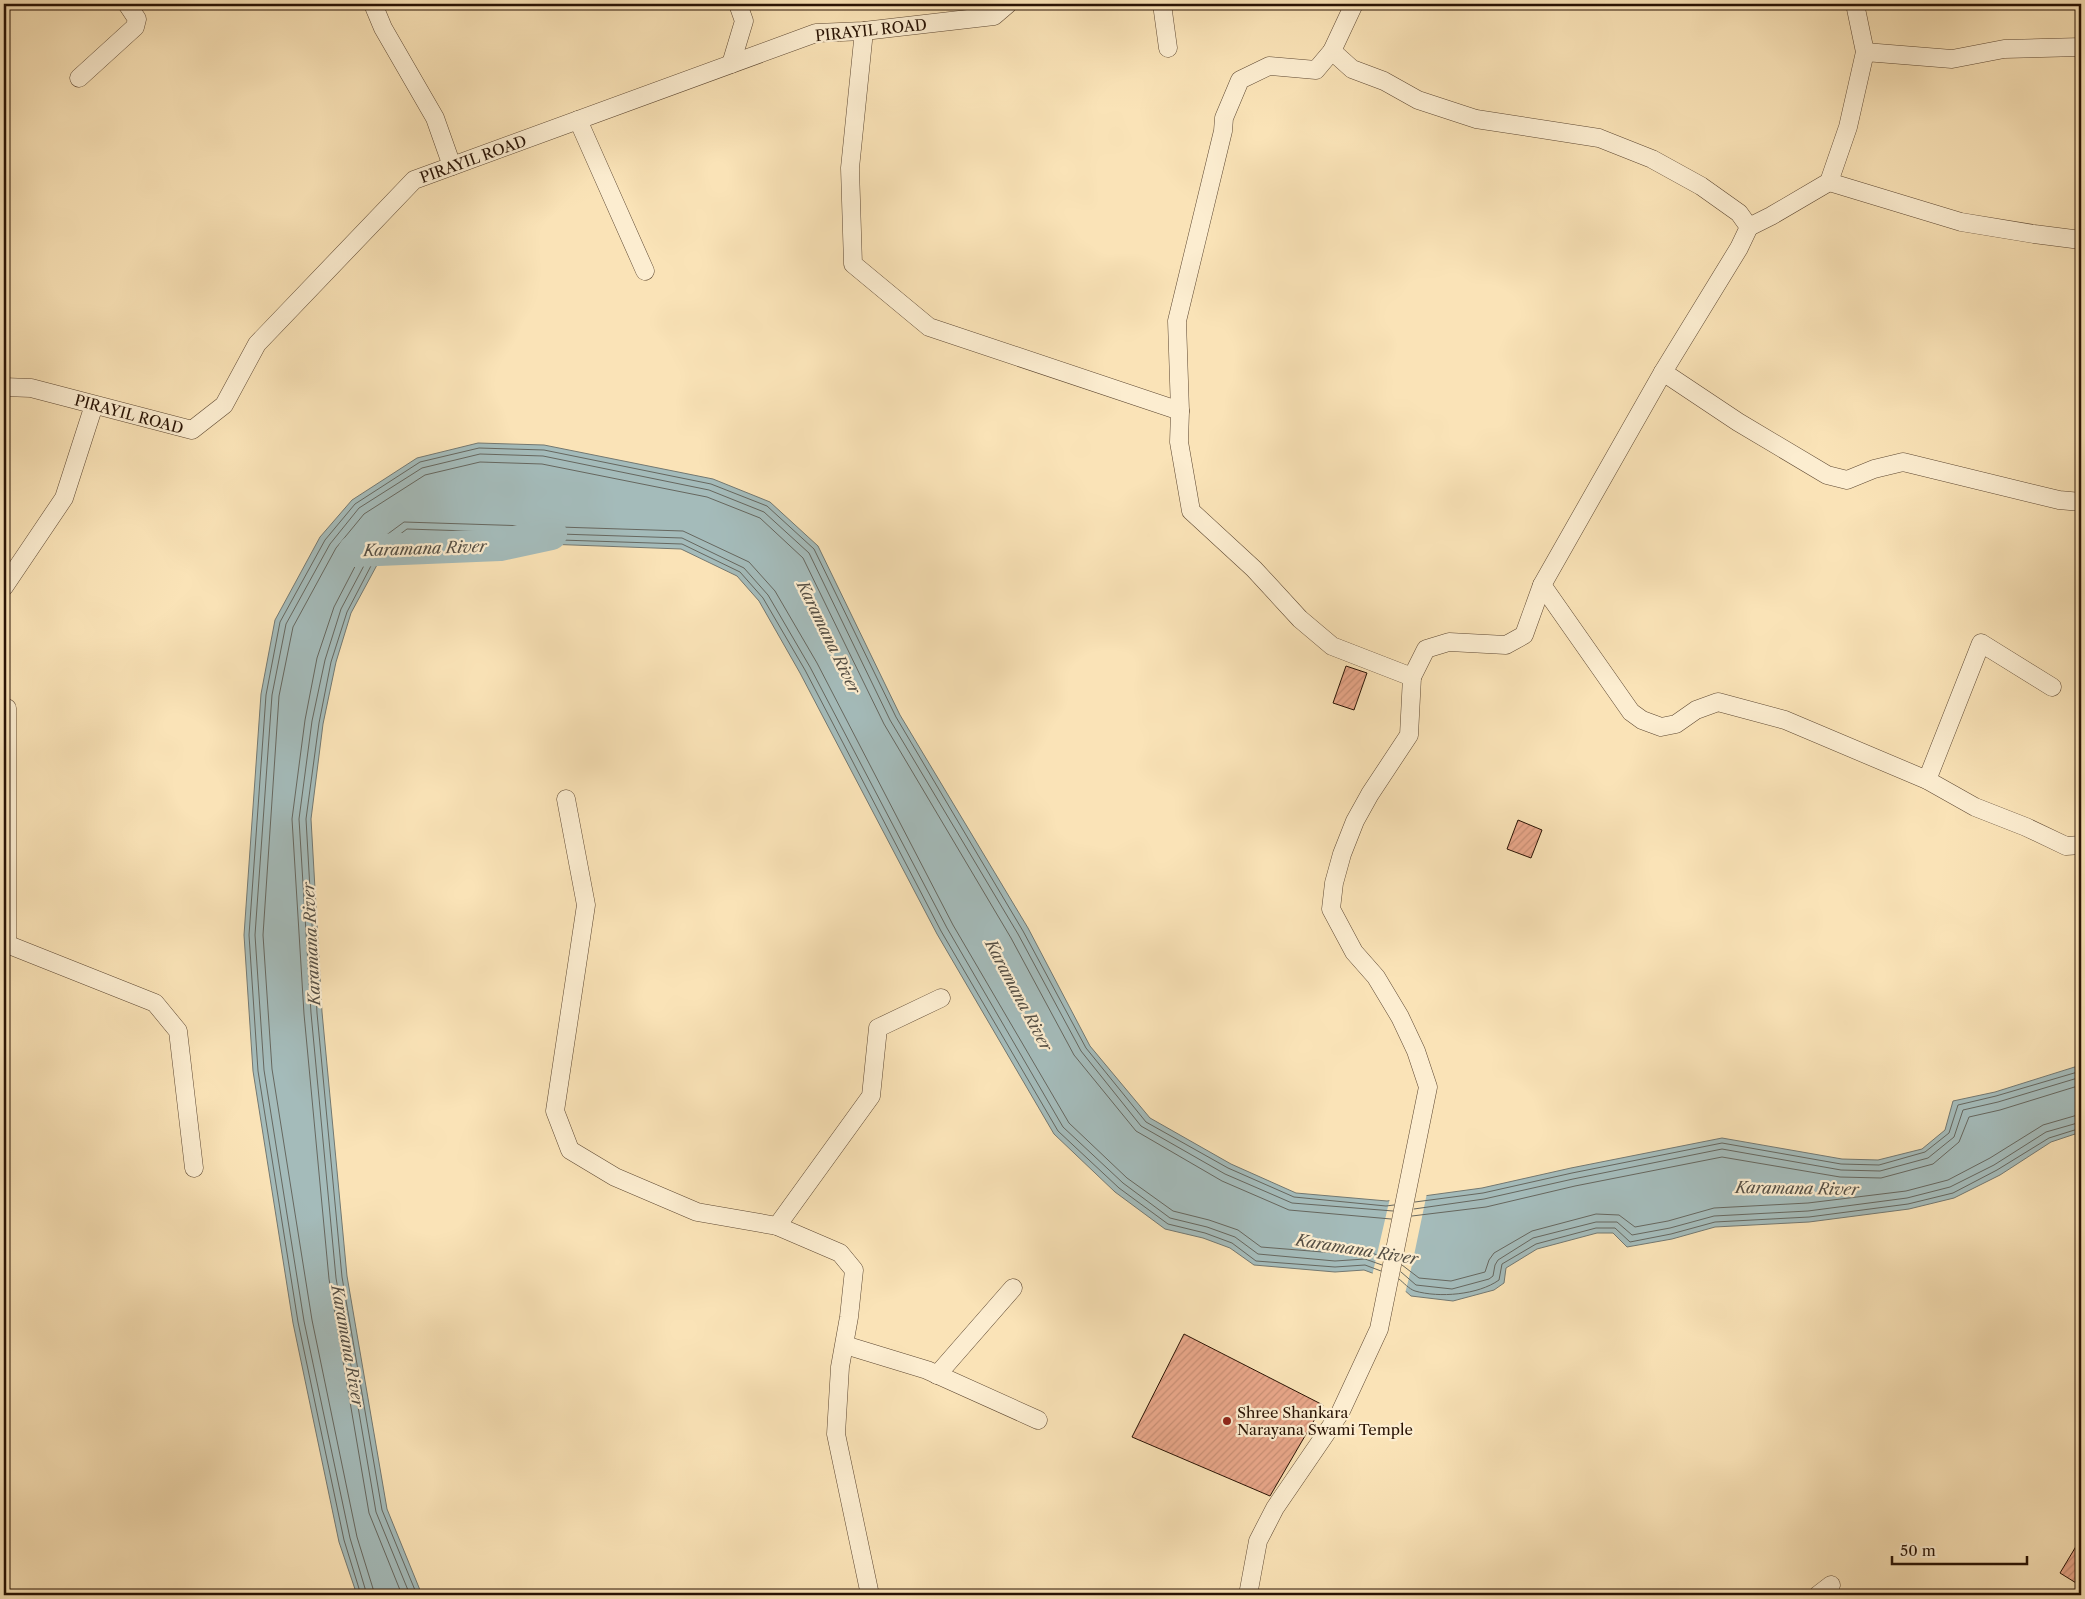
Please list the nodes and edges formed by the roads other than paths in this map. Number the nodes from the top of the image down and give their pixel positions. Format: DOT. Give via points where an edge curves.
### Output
graph roads {
  1 [pos="127,4"];
  2 [pos="373,4"];
  3 [pos="738,4"];
  4 [pos="1008,4"];
  5 [pos="1162,4"];
  6 [pos="1354,4"];
  7 [pos="1855,4"];
  8 [pos="864,31"];
  9 [pos="2081,47"];
  10 [pos="1168,48"];
  11 [pos="1332,50"];
  12 [pos="1865,52"];
  13 [pos="731,64"];
  14 [pos="79,78"];
  15 [pos="578,120"];
  16 [pos="452,166"];
  17 [pos="1829,182"];
  18 [pos="1749,227"];
  19 [pos="2081,240"];
  20 [pos="645,271"];
  21 [pos="1662,372"];
  22 [pos="4,387"];
  23 [pos="94,405"];
  24 [pos="1180,412"];
  25 [pos="2081,502"];
  26 [pos="1542,585"];
  27 [pos="4,587"];
  28 [pos="1412,677"];
  29 [pos="2052,687"];
  30 [pos="7,708"];
  31 [pos="1927,780"];
  32 [pos="566,799"];
  33 [pos="2081,845"];
  34 [pos="5,944"];
  35 [pos="941,998"];
  36 [pos="194,1168"];
  37 [pos="777,1226"];
  38 [pos="1013,1288"];
  39 [pos="844,1345"];
  40 [pos="937,1375"];
  41 [pos="1038,1420"];
  42 [pos="870,1595"];
  43 [pos="1248,1595"];
  1 -- 14 [label="street" via="136,19 135,27"];
  2 -- 16 [label="street" via="383,28 436,118"];
  3 -- 13 [label="street" via="744,21"];
  4 -- 8 [label="street, PIRAYIL ROAD" via="994,16"];
  5 -- 10 [label="street"];
  6 -- 11 [label="street"];
  7 -- 12 [label="street"];
  8 -- 13 [label="street, PIRAYIL ROAD" via="816,33"];
  8 -- 24 [label="street" via="850,168 853,264 929,327"];
  9 -- 12 [label="street" via="2004,50 1952,59"];
  11 -- 18 [label="street" via="1352,69 1384,81 1418,100 1476,119 1599,138 1652,159 1739,212"];
  11 -- 24 [label="street" via="1316,70 1269,66 1240,80 1224,118 1177,321"];
  12 -- 17 [label="street" via="1848,127"];
  13 -- 15 [label="street, PIRAYIL ROAD"];
  15 -- 16 [label="street, PIRAYIL ROAD"];
  15 -- 20 [label="street"];
  16 -- 23 [label="street, PIRAYIL ROAD" via="414,180 257,344 224,405 192,430"];
  17 -- 18 [label="street"];
  17 -- 19 [label="street" via="1961,222"];
  18 -- 21 [label="street"];
  21 -- 25 [label="street" via="1738,422 1827,474 1847,480 1903,462 2059,500"];
  21 -- 26 [label="street"];
  22 -- 23 [label="street, PIRAYIL ROAD" via="31,388"];
  23 -- 27 [label="street" via="64,498"];
  24 -- 28 [label="street" via="1179,442 1191,511 1254,569 1300,619 1332,646"];
  26 -- 28 [label="street" via="1524,635 1506,645 1449,642 1426,649"];
  26 -- 31 [label="street" via="1631,712 1642,720 1661,727 1676,724 1696,710 1718,702 1784,720"];
  28 -- 43 [label="street" via="1409,735 1355,821 1342,854 1331,909 1354,952 1376,978 1400,1017 1428,1088 1379,1329 1340,1413 1275,1508 1258,1540"];
  29 -- 31 [label="street" via="1981,643"];
  30 -- 34 [label="street"];
  31 -- 33 [label="street" via="1975,807 2066,846"];
  32 -- 37 [label="street" via="586,906 555,1111 570,1150 615,1177 697,1212"];
  34 -- 36 [label="street" via="155,1003 178,1031"];
  35 -- 37 [label="street" via="878,1028 871,1096"];
  37 -- 39 [label="street" via="840,1253 854,1270"];
  38 -- 40 [label="street"];
  39 -- 40 [label="street"];
  39 -- 42 [label="street" via="836,1434"];
  40 -- 41 [label="street"];
}
